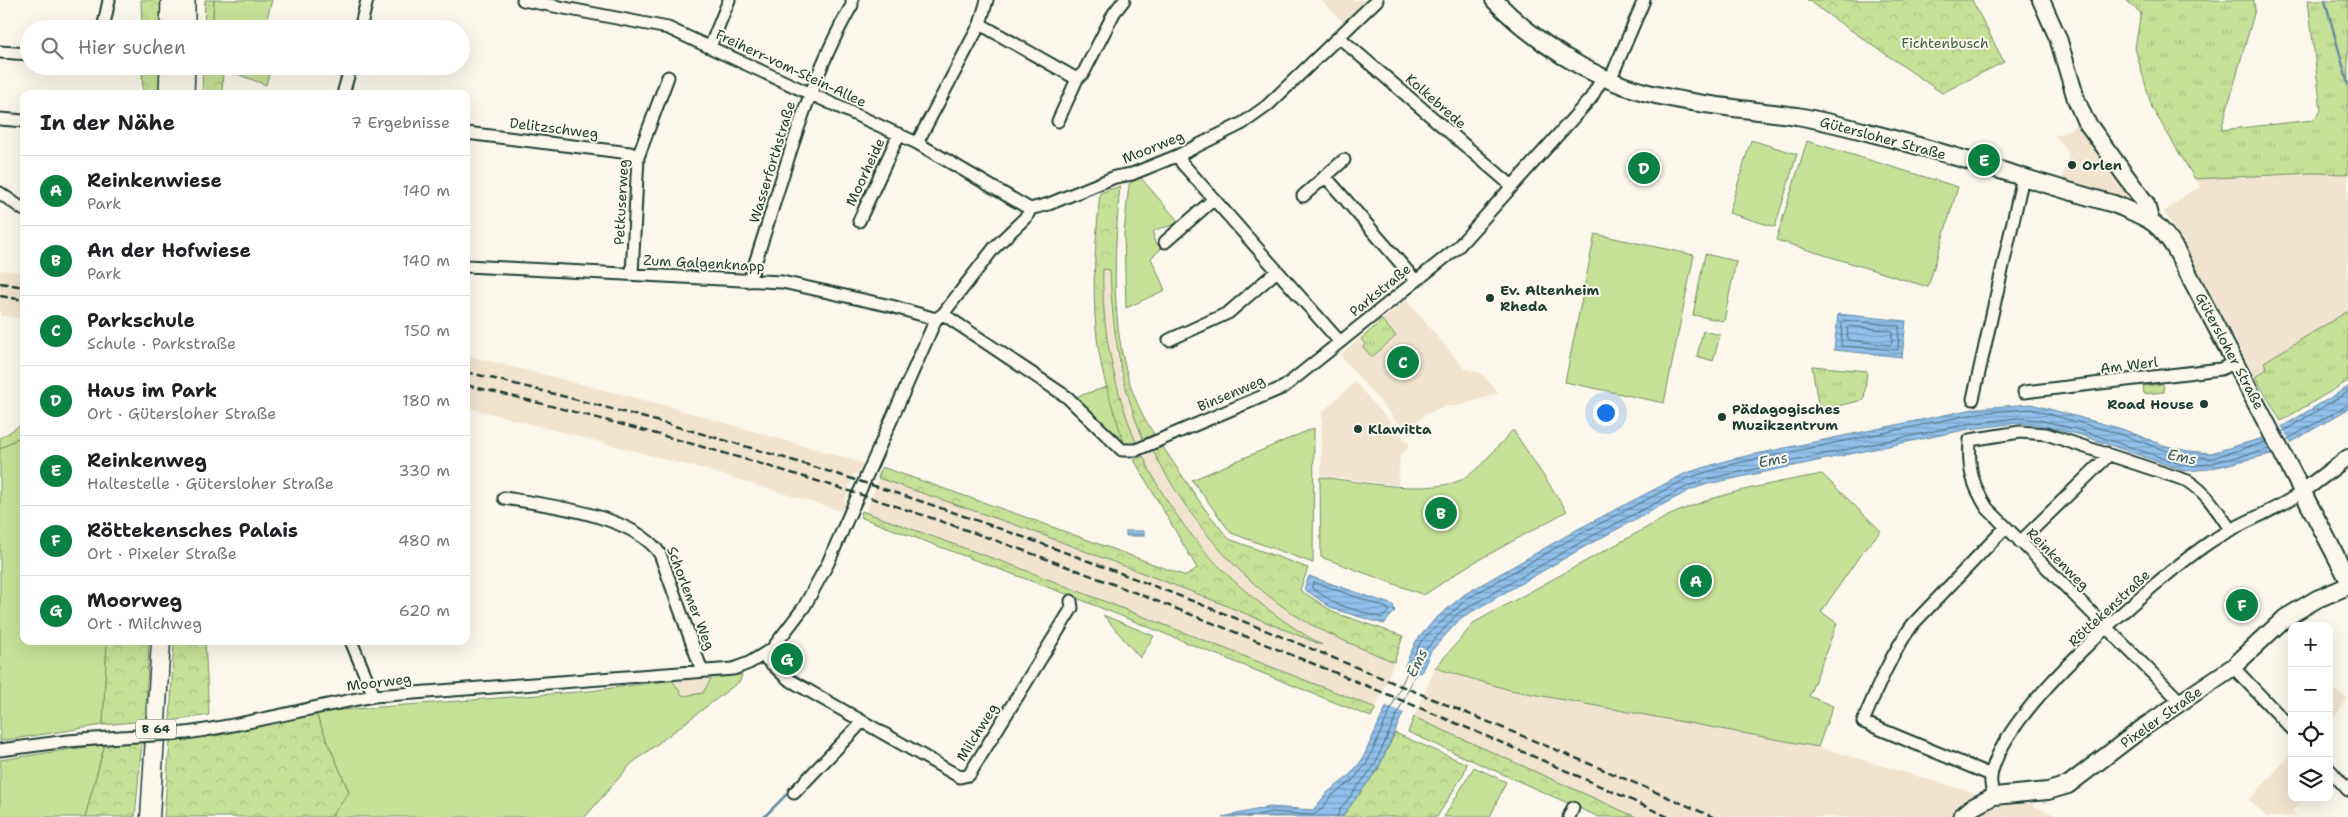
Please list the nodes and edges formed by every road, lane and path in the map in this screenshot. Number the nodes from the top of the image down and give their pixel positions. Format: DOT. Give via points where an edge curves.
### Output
graph roads {
  1 [pos="109,0"];
  2 [pos="171,0"];
  3 [pos="186,0"];
  4 [pos="368,0"];
  5 [pos="523,0"];
  6 [pos="729,0"];
  7 [pos="852,0"];
  8 [pos="987,0"];
  9 [pos="1124,0"];
  10 [pos="1377,0"];
  11 [pos="1494,0"];
  12 [pos="1644,0"];
  13 [pos="2041,0"];
  14 [pos="105,20"];
  15 [pos="170,20"];
  16 [pos="185,20"];
  17 [pos="362,20"];
  18 [pos="980,24"];
  19 [pos="1340,38"];
  20 [pos="710,46"];
  21 [pos="0,52"];
  22 [pos="20,53"];
  23 [pos="170,75"];
  24 [pos="185,75"];
  25 [pos="348,75"];
  26 [pos="668,78"];
  27 [pos="1607,78"];
  28 [pos="1077,80"];
  29 [pos="169,90"];
  30 [pos="184,90"];
  31 [pos="344,90"];
  32 [pos="810,94"];
  33 [pos="0,119"];
  34 [pos="20,121"];
  35 [pos="1058,121"];
  36 [pos="470,133"];
  37 [pos="899,134"];
  38 [pos="917,143"];
  39 [pos="1179,155"];
  40 [pos="638,157"];
  41 [pos="1344,160"];
  42 [pos="1326,176"];
  43 [pos="2023,178"];
  44 [pos="1512,186"];
  45 [pos="0,193"];
  46 [pos="1303,196"];
  47 [pos="1214,200"];
  48 [pos="20,207"];
  49 [pos="1030,209"];
  50 [pos="2150,219"];
  51 [pos="859,221"];
  52 [pos="1165,242"];
  53 [pos="470,266"];
  54 [pos="1277,271"];
  55 [pos="632,274"];
  56 [pos="750,281"];
  57 [pos="1416,281"];
  58 [pos="940,316"];
  59 [pos="1169,340"];
  60 [pos="1340,342"];
  61 [pos="2235,362"];
  62 [pos="2024,392"];
  63 [pos="1973,399"];
  64 [pos="2106,453"];
  65 [pos="2348,457"];
  66 [pos="2303,491"];
  67 [pos="504,498"];
  68 [pos="2006,527"];
  69 [pos="2230,529"];
  70 [pos="2020,542"];
  71 [pos="2348,579"];
  72 [pos="2348,586"];
  73 [pos="1071,602"];
  74 [pos="2107,628"];
  75 [pos="162,645"];
  76 [pos="353,645"];
  77 [pos="764,656"];
  78 [pos="2233,667"];
  79 [pos="702,671"];
  80 [pos="374,696"];
  81 [pos="2181,702"];
  82 [pos="862,722"];
  83 [pos="2288,725"];
  84 [pos="0,750"];
  85 [pos="2333,773"];
  86 [pos="1991,775"];
  87 [pos="2348,790"];
  88 [pos="794,793"];
  89 [pos="1994,796"];
  90 [pos="150,817"];
  91 [pos="1961,817"];
  1 -- 14 [label="street"];
  2 -- 15 [label="highway"];
  3 -- 16 [label="highway"];
  4 -- 17 [label="street"];
  5 -- 20 [label="street, Freiherr-vom-Stein-Allee" via="668,28"];
  6 -- 20 [label="street"];
  7 -- 32 [label="street, Wasserforthstraße"];
  8 -- 18 [label="street"];
  9 -- 28 [label="street"];
  10 -- 19 [label="street, Moorweg"];
  11 -- 27 [label="main road, Gütersloher Straße" via="1549,45"];
  12 -- 27 [label="street, Parkstraße"];
  13 -- 50 [label="main road" via="2058,38 2085,120 2146,204"];
  18 -- 28 [label="street"];
  18 -- 38 [label="street"];
  19 -- 39 [label="street, Moorweg" via="1260,111"];
  19 -- 44 [label="street, Kolkebrede"];
  20 -- 32 [label="street, Freiherr-vom-Stein-Allee"];
  21 -- 22 [label="street"];
  23 -- 29 [label="highway"];
  24 -- 30 [label="highway"];
  25 -- 31 [label="street"];
  26 -- 40 [label="street, Petkuserweg"];
  27 -- 43 [label="main road, Gütersloher Straße" via="1643,92 1800,117 1868,132"];
  27 -- 44 [label="street, Parkstraße"];
  28 -- 35 [label="street"];
  32 -- 37 [label="street, Freiherr-vom-Stein-Allee"];
  32 -- 56 [label="street, Wasserforthstraße"];
  33 -- 34 [label="street"];
  36 -- 40 [label="street, Delitzschweg" via="630,153"];
  37 -- 38 [label="street, Freiherr-vom-Stein-Allee"];
  37 -- 51 [label="street, Moorheide"];
  38 -- 49 [label="street, Freiherr-vom-Stein-Allee"];
  39 -- 47 [label="street" via="1182,163"];
  39 -- 49 [label="street, Moorweg"];
  40 -- 55 [label="street, Petkuserweg"];
  41 -- 42 [label="street"];
  42 -- 46 [label="street"];
  42 -- 57 [label="street"];
  43 -- 50 [label="main road, Gütersloher Straße" via="2114,204"];
  43 -- 63 [label="street"];
  44 -- 57 [label="street, Parkstraße" via="1457,248"];
  45 -- 48 [label="street"];
  47 -- 52 [label="street"];
  47 -- 54 [label="street"];
  49 -- 58 [label="street, Moorweg" via="1027,216 988,255"];
  50 -- 61 [label="main road, Gütersloher Straße" via="2166,234 2176,250"];
  53 -- 55 [label="street, Zum Galgenknapp"];
  54 -- 59 [label="street" via="1228,313"];
  54 -- 60 [label="street"];
  55 -- 56 [label="street, Zum Galgenknapp"];
  56 -- 58 [label="street, Zum Galgenknapp" via="782,282"];
  57 -- 60 [label="street, Parkstraße"];
  58 -- 60 [label="street, Binsenweg" via="1067,397 1122,450 1136,450 1284,387"];
  58 -- 77 [label="street, Moorweg" via="828,563 804,607 782,638"];
  61 -- 62 [label="street, Am Werl" via="2221,369"];
  61 -- 66 [label="main road, Gütersloher Straße"];
  64 -- 68 [label="street, Reinkenweg" via="2020,432 1970,440 1968,460 1971,478 1987,508"];
  64 -- 69 [label="street" via="2188,481 2210,499"];
  64 -- 70 [label="street" via="2104,459"];
  65 -- 66 [label="street"];
  66 -- 69 [label="street, Röttekenstraße" via="2292,500"];
  66 -- 71 [label="main road, Gütersloher Straße"];
  67 -- 79 [label="street, Schorlemer Weg" via="581,512 640,534 654,544"];
  68 -- 70 [label="street, Reinkenweg"];
  68 -- 86 [label="street" via="1908,630 1887,665 1863,722"];
  69 -- 74 [label="street, Röttekenstraße" via="2167,575"];
  70 -- 74 [label="street, Reinkenweg"];
  72 -- 78 [label="main road, Pixeler Straße" via="2290,615"];
  73 -- 82 [label="street, Milchweg" via="1072,608 969,775 960,777"];
  74 -- 81 [label="street, Reinkenweg"];
  74 -- 86 [label="street, Röttekenstraße" via="2028,708 2002,747"];
  75 -- 90 [label="main road, B 64"];
  76 -- 80 [label="street"];
  77 -- 79 [label="street, Moorweg" via="733,669"];
  77 -- 82 [label="street, Milchweg" via="788,679"];
  78 -- 81 [label="main road, Pixeler Straße"];
  78 -- 83 [label="street"];
  79 -- 80 [label="street, Moorweg"];
  80 -- 84 [label="street, Moorweg, bridge" via="244,724"];
  81 -- 89 [label="main road, Pixeler Straße" via="2068,786"];
  82 -- 88 [label="street"];
  85 -- 87 [label="street"];
  86 -- 89 [label="street, Röttekenstraße"];
  89 -- 91 [label="main road, Pixeler Straße"];
}
